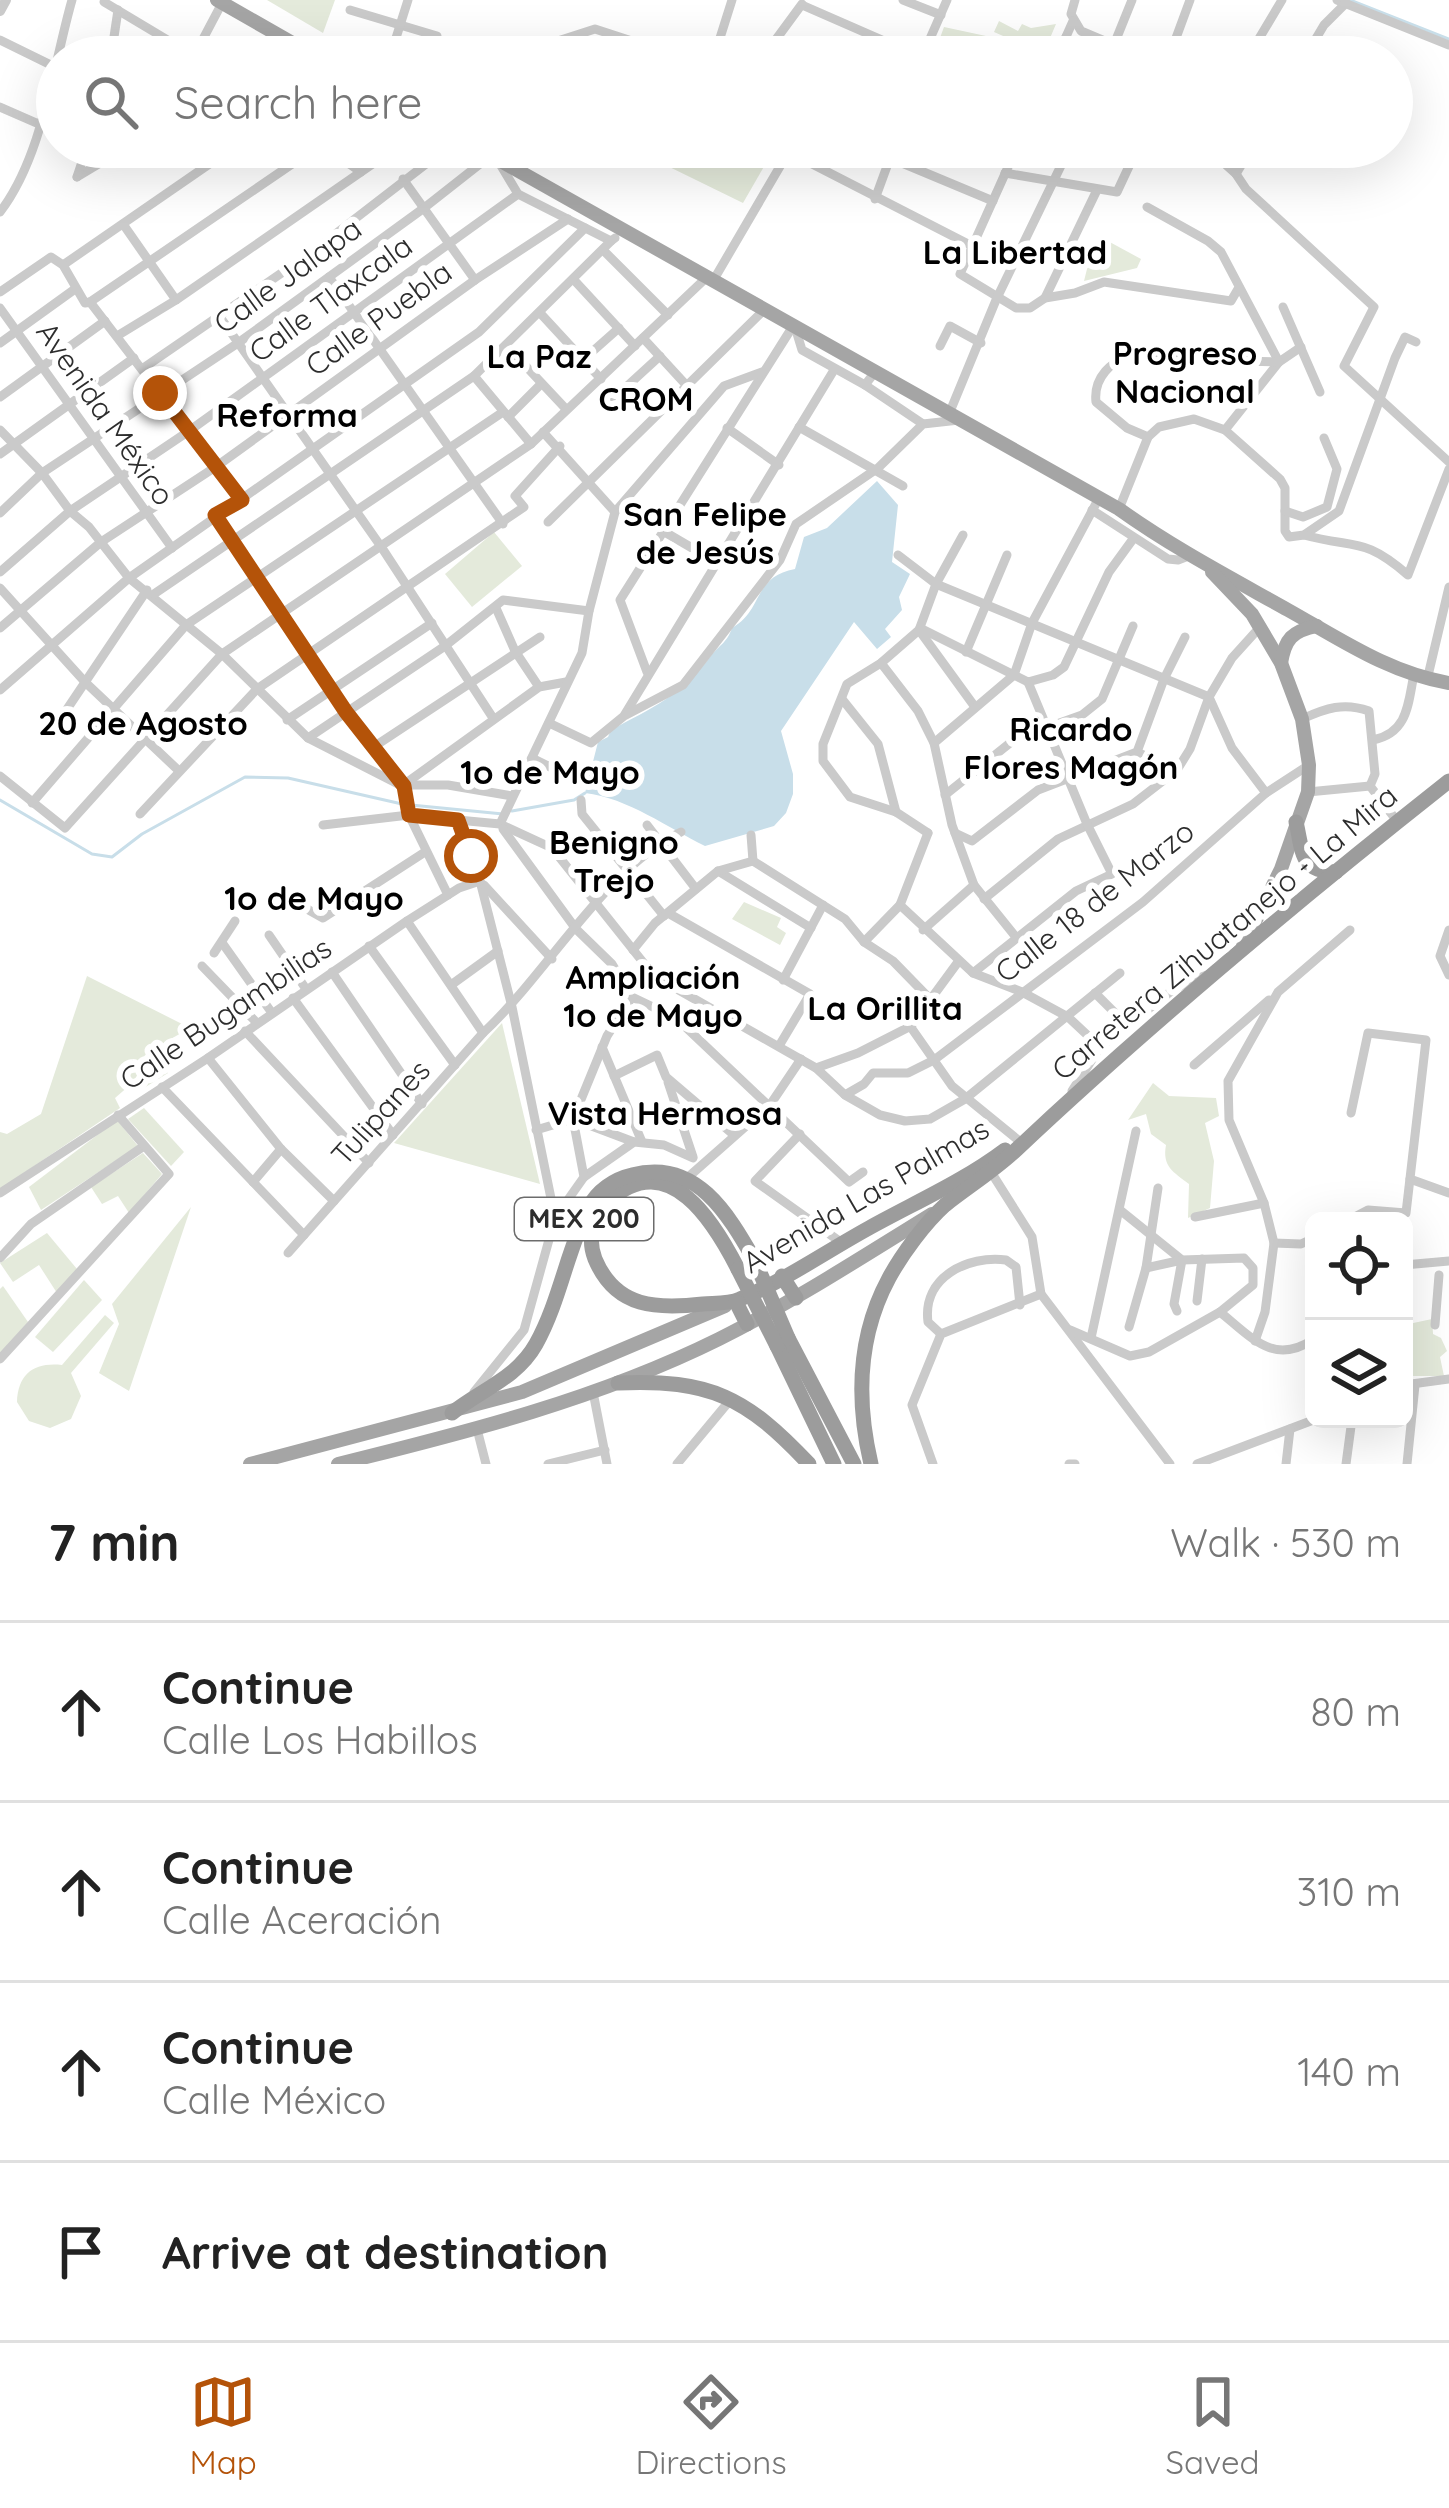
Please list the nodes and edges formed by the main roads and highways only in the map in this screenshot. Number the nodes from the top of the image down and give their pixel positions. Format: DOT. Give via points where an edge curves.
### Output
graph roads {
  1 [pos="220,2"];
  2 [pos="276,36"];
  3 [pos="509,168"];
  4 [pos="1196,558"];
  5 [pos="1317,626"];
  6 [pos="1281,663"];
  7 [pos="1449,683"];
  8 [pos="1449,781"];
  9 [pos="1295,822"];
  10 [pos="1336,872"];
  11 [pos="1238,956"];
  12 [pos="1037,1128"];
  13 [pos="988,1168"];
  14 [pos="942,1208"];
  15 [pos="782,1276"];
  16 [pos="796,1298"];
  17 [pos="736,1301"];
  18 [pos="747,1324"];
  19 [pos="782,1342"];
  20 [pos="618,1383"];
  21 [pos="515,1394"];
  22 [pos="456,1409"];
  23 [pos="521,1416"];
  24 [pos="411,1424"];
  25 [pos="416,1445"];
  26 [pos="354,1462"];
  27 [pos="250,1464"];
  28 [pos="809,1464"];
  29 [pos="834,1464"];
  30 [pos="854,1464"];
  31 [pos="871,1464"];
  1 -- 2 [label="main road"];
  3 -- 4 [label="main road" via="612,241 710,280 870,379 954,417"];
  4 -- 5 [label="main road"];
  4 -- 6 [label="main road" via="1252,614"];
  5 -- 6 [label="main road" via="1292,633"];
  5 -- 7 [label="main road" via="1367,656"];
  6 -- 9 [label="main road" via="1309,764"];
  8 -- 10 [label="highway, Carretera Zihuatanejo - La Mira"];
  9 -- 10 [label="highway" via="1308,866"];
  9 -- 11 [label="main road" via="1269,900"];
  10 -- 11 [label="highway, Carretera Zihuatanejo - La Mira"];
  11 -- 12 [label="highway, Carretera Zihuatanejo - La Mira"];
  12 -- 13 [label="highway, Avenida Las Palmas"];
  13 -- 14 [label="highway, Avenida Las Palmas"];
  13 -- 15 [label="highway, Avenida Las Palmas"];
  14 -- 16 [label="main road, Avenida Las Palmas"];
  14 -- 31 [label="highway" via="891,1274 867,1338 861,1418"];
  15 -- 16 [label="highway"];
  15 -- 17 [label="highway, Avenida Las Palmas"];
  16 -- 18 [label="main road, Avenida Las Palmas"];
  17 -- 18 [label="highway"];
  17 -- 19 [label="highway, bridge" via="679,1309 634,1300 606,1280 593,1256 592,1228 602,1208 647,1184 675,1188 701,1207"];
  17 -- 21 [label="main road, Avenida Las Palmas"];
  18 -- 20 [label="main road, Avenida Las Palmas"];
  19 -- 22 [label="highway, MEX 200, bridge" via="755,1261 711,1195 690,1175 627,1176 592,1202 536,1346 511,1374"];
  19 -- 29 [label="highway"];
  19 -- 30 [label="highway, MEX 200"];
  20 -- 23 [label="main road, Avenida Las Palmas"];
  20 -- 28 [label="highway" via="688,1383 731,1399"];
  21 -- 22 [label="main road, Avenida Las Palmas"];
  21 -- 23 [label="main road"];
  22 -- 24 [label="main road, Avenida Las Palmas"];
  23 -- 25 [label="main road, Avenida Las Palmas"];
  24 -- 25 [label="main road"];
  24 -- 27 [label="main road, Avenida Las Palmas"];
  25 -- 26 [label="main road, Avenida Las Palmas"];
}
